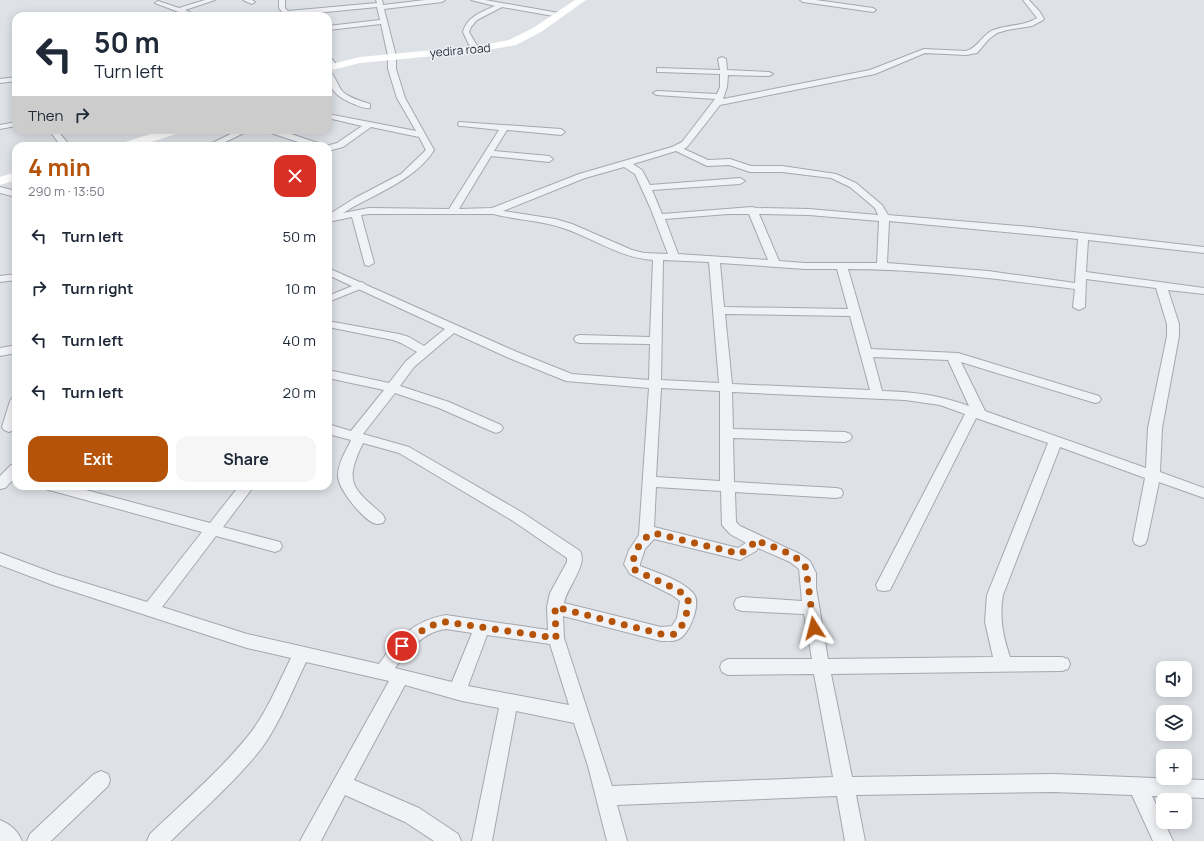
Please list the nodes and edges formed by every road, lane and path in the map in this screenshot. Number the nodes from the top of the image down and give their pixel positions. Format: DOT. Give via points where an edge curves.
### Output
graph roads {
  1 [pos="212,0"];
  2 [pos="282,0"];
  3 [pos="442,0"];
  4 [pos="474,0"];
  5 [pos="579,0"];
  6 [pos="802,0"];
  7 [pos="1026,0"];
  8 [pos="178,2"];
  9 [pos="380,4"];
  10 [pos="158,5"];
  11 [pos="166,5"];
  12 [pos="501,5"];
  13 [pos="180,10"];
  14 [pos="873,10"];
  15 [pos="185,12"];
  16 [pos="285,12"];
  17 [pos="313,12"];
  18 [pos="559,15"];
  19 [pos="384,22"];
  20 [pos="332,28"];
  21 [pos="475,49"];
  22 [pos="392,56"];
  23 [pos="722,59"];
  24 [pos="332,66"];
  25 [pos="660,70"];
  26 [pos="723,72"];
  27 [pos="769,74"];
  28 [pos="332,78"];
  29 [pos="12,79"];
  30 [pos="0,81"];
  31 [pos="656,93"];
  32 [pos="719,100"];
  33 [pos="367,106"];
  34 [pos="332,117"];
  35 [pos="370,124"];
  36 [pos="462,124"];
  37 [pos="12,125"];
  38 [pos="0,127"];
  39 [pos="505,127"];
  40 [pos="561,132"];
  41 [pos="56,134"];
  42 [pos="164,134"];
  43 [pos="237,134"];
  44 [pos="283,134"];
  45 [pos="421,135"];
  46 [pos="63,142"];
  47 [pos="142,142"];
  48 [pos="219,142"];
  49 [pos="306,142"];
  50 [pos="332,147"];
  51 [pos="676,148"];
  52 [pos="488,153"];
  53 [pos="549,159"];
  54 [pos="625,163"];
  55 [pos="12,177"];
  56 [pos="0,181"];
  57 [pos="740,181"];
  58 [pos="646,188"];
  59 [pos="0,190"];
  60 [pos="12,193"];
  61 [pos="752,210"];
  62 [pos="493,211"];
  63 [pos="452,212"];
  64 [pos="356,214"];
  65 [pos="332,216"];
  66 [pos="332,217"];
  67 [pos="659,217"];
  68 [pos="884,218"];
  69 [pos="1083,236"];
  70 [pos="1204,250"];
  71 [pos="658,257"];
  72 [pos="674,257"];
  73 [pos="714,259"];
  74 [pos="368,263"];
  75 [pos="775,264"];
  76 [pos="882,266"];
  77 [pos="842,267"];
  78 [pos="332,273"];
  79 [pos="1081,275"];
  80 [pos="12,278"];
  81 [pos="0,279"];
  82 [pos="1161,285"];
  83 [pos="362,286"];
  84 [pos="1080,288"];
  85 [pos="1204,290"];
  86 [pos="332,297"];
  87 [pos="1079,307"];
  88 [pos="719,310"];
  89 [pos="854,313"];
  90 [pos="332,325"];
  91 [pos="453,328"];
  92 [pos="580,339"];
  93 [pos="656,341"];
  94 [pos="12,350"];
  95 [pos="423,351"];
  96 [pos="0,352"];
  97 [pos="866,353"];
  98 [pos="952,356"];
  99 [pos="332,375"];
  100 [pos="655,384"];
  101 [pos="391,387"];
  102 [pos="726,387"];
  103 [pos="877,394"];
  104 [pos="1094,398"];
  105 [pos="976,412"];
  106 [pos="12,414"];
  107 [pos="8,427"];
  108 [pos="496,428"];
  109 [pos="332,430"];
  110 [pos="726,433"];
  111 [pos="357,436"];
  112 [pos="845,437"];
  113 [pos="1056,440"];
  114 [pos="12,475"];
  115 [pos="1153,475"];
  116 [pos="650,482"];
  117 [pos="0,484"];
  118 [pos="727,485"];
  119 [pos="78,490"];
  120 [pos="244,490"];
  121 [pos="836,493"];
  122 [pos="1204,493"];
  123 [pos="378,519"];
  124 [pos="213,530"];
  125 [pos="646,536"];
  126 [pos="755,540"];
  127 [pos="1140,540"];
  128 [pos="275,546"];
  129 [pos="0,560"];
  130 [pos="884,585"];
  131 [pos="742,604"];
  132 [pos="555,607"];
  133 [pos="810,608"];
  134 [pos="150,610"];
  135 [pos="482,627"];
  136 [pos="556,638"];
  137 [pos="302,653"];
  138 [pos="1004,664"];
  139 [pos="1062,664"];
  140 [pos="822,666"];
  141 [pos="728,667"];
  142 [pos="382,672"];
  143 [pos="401,676"];
  144 [pos="457,691"];
  145 [pos="509,702"];
  146 [pos="581,716"];
  147 [pos="101,780"];
  148 [pos="341,784"];
  149 [pos="844,786"];
  150 [pos="1137,786"];
  151 [pos="1204,789"];
  152 [pos="605,796"];
  153 [pos="0,830"];
  154 [pos="12,841"];
  155 [pos="37,841"];
  156 [pos="157,841"];
  157 [pos="310,841"];
  158 [pos="451,841"];
  159 [pos="482,841"];
  160 [pos="617,841"];
  161 [pos="855,841"];
  162 [pos="1163,841"];
  1 -- 13 [label="street"];
  2 -- 16 [label="street" via="282,8"];
  3 -- 9 [label="street"];
  4 -- 12 [label="street"];
  5 -- 18 [label="main road, yedira road"];
  6 -- 14 [label="street"];
  7 -- 32 [label="street" via="1042,19 1023,27 997,30 974,51 924,51 872,72"];
  8 -- 11 [label="street"];
  9 -- 17 [label="street"];
  9 -- 19 [label="street"];
  10 -- 11 [label="street"];
  11 -- 13 [label="street"];
  12 -- 18 [label="street"];
  12 -- 21 [label="street" via="475,18 469,25 466,32"];
  13 -- 15 [label="street"];
  18 -- 21 [label="main road, yedira road" via="512,43"];
  19 -- 20 [label="street"];
  19 -- 22 [label="street"];
  21 -- 22 [label="main road, yedira road"];
  22 -- 24 [label="main road, yedira road"];
  22 -- 45 [label="street" via="392,69 401,98"];
  23 -- 26 [label="street"];
  25 -- 26 [label="street"];
  26 -- 27 [label="street"];
  26 -- 32 [label="street" via="725,84"];
  28 -- 33 [label="street" via="339,94"];
  29 -- 30 [label="street"];
  31 -- 32 [label="street"];
  32 -- 51 [label="street" via="686,144"];
  34 -- 35 [label="street"];
  35 -- 45 [label="street"];
  35 -- 50 [label="street" via="340,145"];
  36 -- 39 [label="street"];
  37 -- 38 [label="street"];
  39 -- 40 [label="street"];
  39 -- 52 [label="street"];
  41 -- 46 [label="street"];
  42 -- 47 [label="main road"];
  43 -- 48 [label="street"];
  44 -- 49 [label="street"];
  45 -- 65 [label="street" via="430,150 409,173"];
  51 -- 54 [label="street"];
  51 -- 68 [label="street" via="707,163 730,162 750,168 782,169 837,178 853,185 867,196 879,207"];
  52 -- 53 [label="street"];
  52 -- 63 [label="street"];
  54 -- 58 [label="street" via="638,172"];
  54 -- 62 [label="street" via="582,176"];
  55 -- 56 [label="main road"];
  57 -- 58 [label="street"];
  58 -- 67 [label="street"];
  59 -- 60 [label="street"];
  61 -- 67 [label="street"];
  61 -- 68 [label="street"];
  61 -- 75 [label="street"];
  62 -- 63 [label="street"];
  62 -- 71 [label="street" via="568,226 628,252"];
  63 -- 64 [label="street" via="369,211"];
  64 -- 66 [label="street"];
  64 -- 74 [label="street"];
  67 -- 72 [label="street"];
  68 -- 69 [label="street"];
  68 -- 76 [label="street"];
  69 -- 70 [label="street"];
  69 -- 79 [label="street"];
  71 -- 72 [label="street"];
  71 -- 93 [label="street"];
  72 -- 73 [label="street"];
  73 -- 75 [label="street"];
  73 -- 88 [label="street"];
  75 -- 77 [label="street"];
  76 -- 77 [label="street"];
  76 -- 84 [label="street" via="988,274"];
  77 -- 89 [label="street"];
  78 -- 83 [label="street"];
  79 -- 82 [label="street"];
  79 -- 84 [label="street"];
  80 -- 81 [label="street"];
  82 -- 85 [label="street"];
  82 -- 115 [label="street" via="1173,324 1173,336 1155,428"];
  83 -- 86 [label="street"];
  83 -- 91 [label="street"];
  84 -- 87 [label="street"];
  88 -- 89 [label="street"];
  88 -- 102 [label="street"];
  89 -- 97 [label="street"];
  90 -- 95 [label="street" via="395,337"];
  91 -- 95 [label="street"];
  91 -- 100 [label="street" via="570,378"];
  92 -- 93 [label="street"];
  93 -- 100 [label="street"];
  94 -- 96 [label="street"];
  95 -- 101 [label="street"];
  97 -- 98 [label="street"];
  97 -- 103 [label="street"];
  98 -- 104 [label="street"];
  98 -- 105 [label="street"];
  99 -- 101 [label="street"];
  100 -- 102 [label="street"];
  100 -- 116 [label="street"];
  101 -- 108 [label="street" via="444,405"];
  101 -- 111 [label="street"];
  102 -- 103 [label="street"];
  102 -- 110 [label="street"];
  103 -- 105 [label="street" via="929,398"];
  105 -- 113 [label="street"];
  105 -- 130 [label="street"];
  106 -- 107 [label="street"];
  109 -- 111 [label="street"];
  110 -- 112 [label="street"];
  110 -- 118 [label="street"];
  111 -- 123 [label="street" via="343,479 351,494"];
  111 -- 132 [label="street" via="404,450 573,552 575,560 558,593"];
  113 -- 115 [label="street"];
  113 -- 138 [label="street" via="991,608 992,628"];
  114 -- 117 [label="street"];
  115 -- 122 [label="street"];
  115 -- 127 [label="street"];
  116 -- 118 [label="street"];
  116 -- 125 [label="street"];
  118 -- 121 [label="street"];
  118 -- 126 [label="street" via="729,525"];
  119 -- 124 [label="street"];
  120 -- 124 [label="street"];
  124 -- 128 [label="street"];
  124 -- 134 [label="street"];
  125 -- 126 [label="street" via="654,533 740,554 751,547"];
  125 -- 132 [label="street" via="632,564 635,570 678,590 688,598 689,603 681,628 674,634 661,634"];
  126 -- 133 [label="street" via="805,565 808,572"];
  129 -- 134 [label="street"];
  131 -- 133 [label="street"];
  132 -- 136 [label="street"];
  133 -- 140 [label="street"];
  134 -- 137 [label="street" via="247,642"];
  135 -- 136 [label="street"];
  135 -- 142 [label="street" via="446,622 433,625 408,640"];
  135 -- 144 [label="street"];
  136 -- 146 [label="street"];
  137 -- 142 [label="street"];
  137 -- 156 [label="street" via="255,742"];
  138 -- 139 [label="street"];
  138 -- 140 [label="street"];
  140 -- 141 [label="street"];
  140 -- 149 [label="street"];
  142 -- 143 [label="street"];
  143 -- 144 [label="street"];
  143 -- 148 [label="street"];
  144 -- 145 [label="street"];
  145 -- 146 [label="street"];
  145 -- 159 [label="street"];
  146 -- 152 [label="street"];
  147 -- 155 [label="street"];
  148 -- 157 [label="street"];
  148 -- 158 [label="street" via="412,814"];
  149 -- 150 [label="street" via="1054,783"];
  149 -- 152 [label="street"];
  149 -- 161 [label="street"];
  150 -- 151 [label="street"];
  150 -- 162 [label="street"];
  152 -- 160 [label="street"];
  153 -- 154 [label="street"];
}
